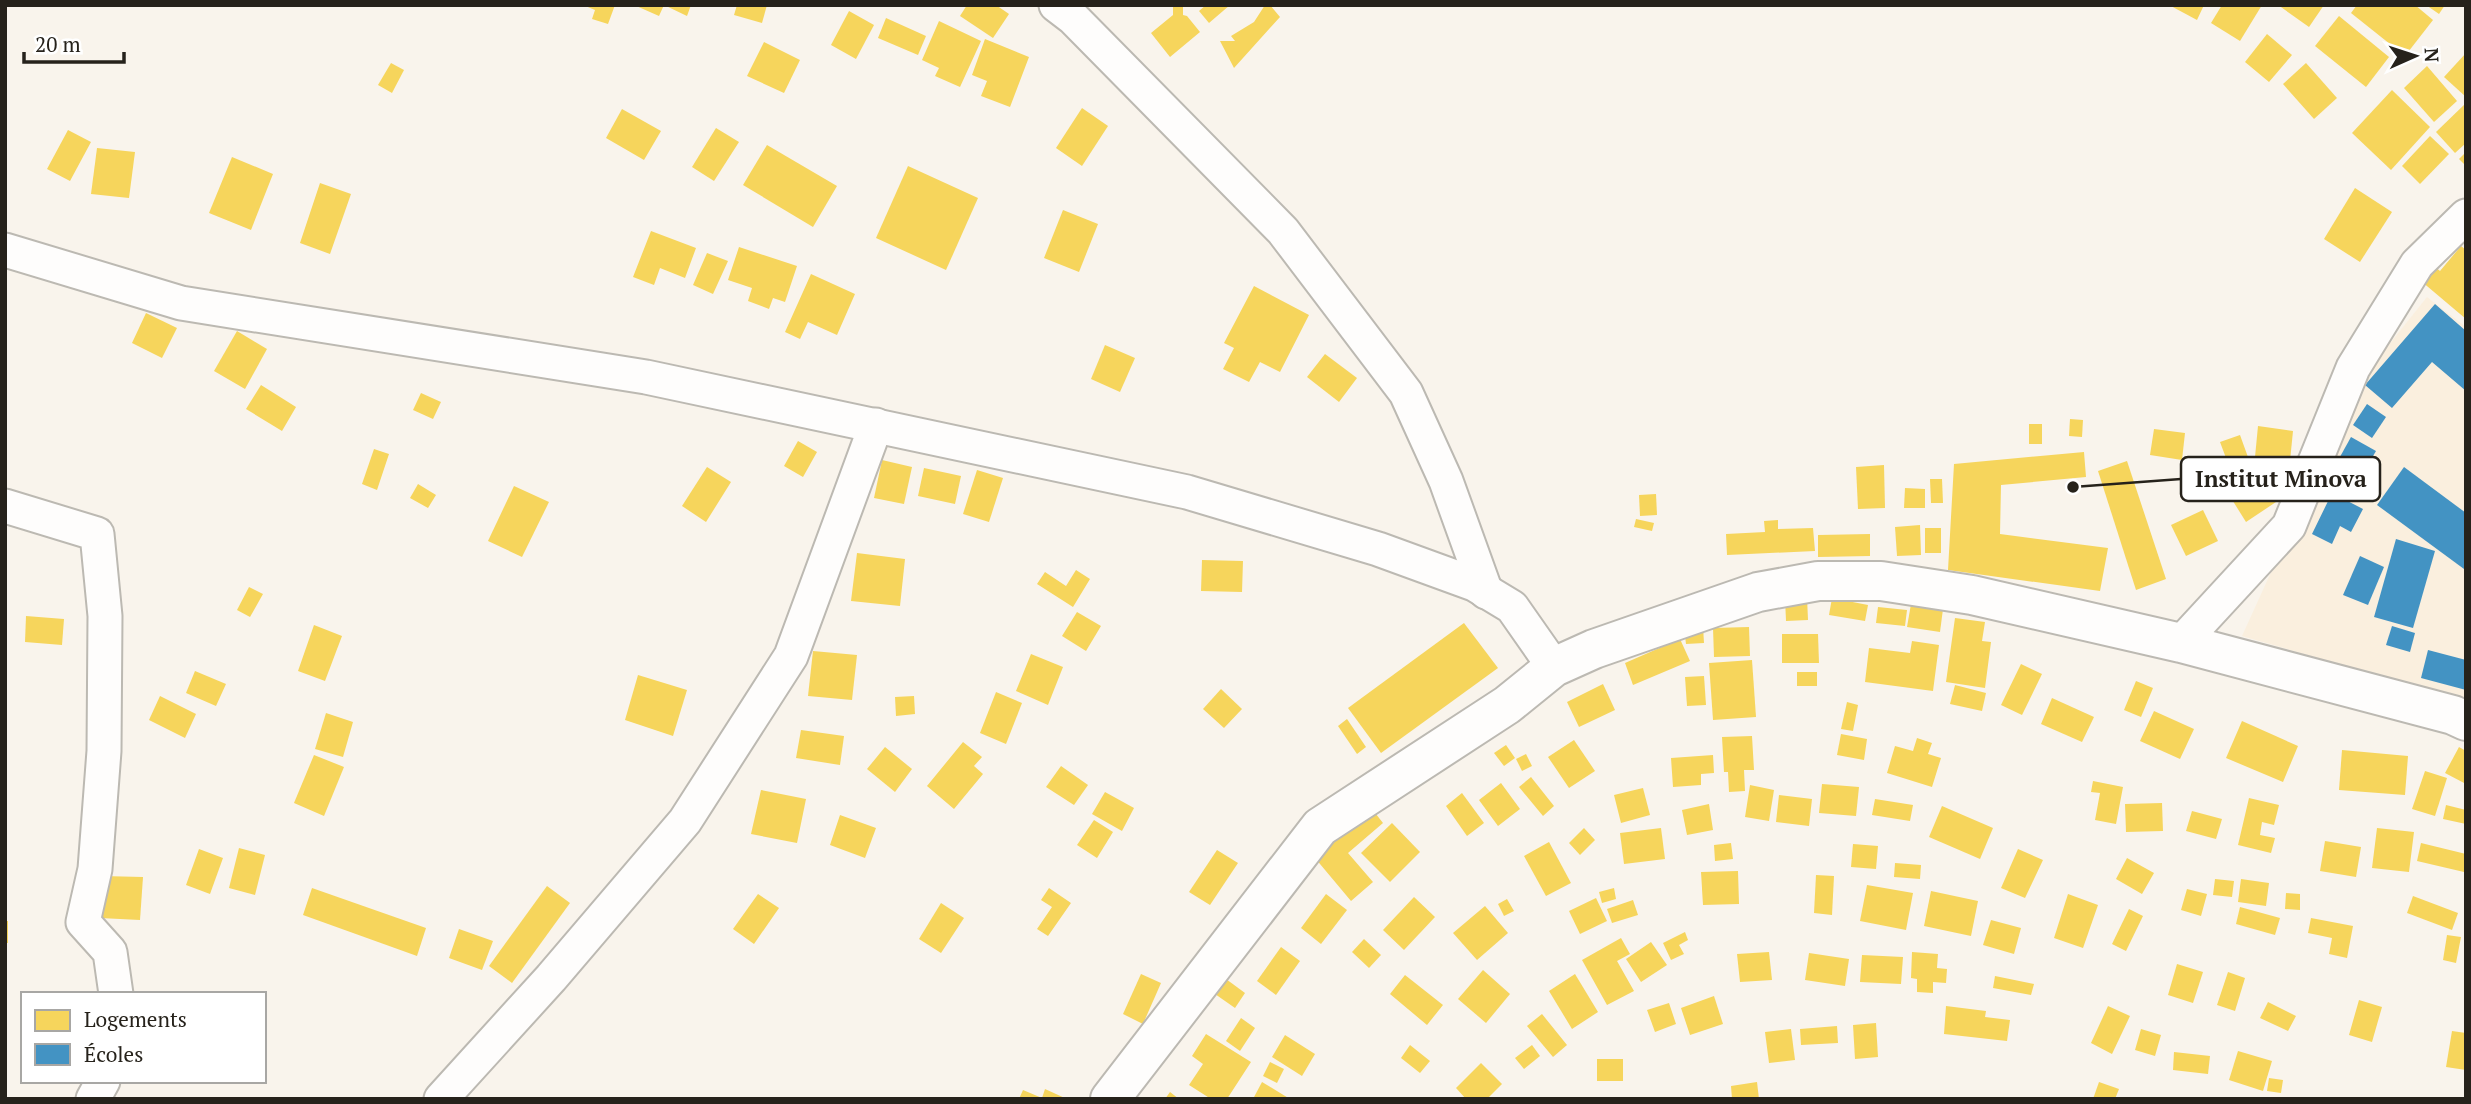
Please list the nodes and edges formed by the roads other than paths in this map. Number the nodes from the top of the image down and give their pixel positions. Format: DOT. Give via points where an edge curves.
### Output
graph roads {
  1 [pos="1056,5"];
  2 [pos="2466,216"];
  3 [pos="5,250"];
  4 [pos="876,425"];
  5 [pos="5,506"];
  6 [pos="1486,592"];
  7 [pos="2181,643"];
  8 [pos="1554,667"];
  9 [pos="2466,721"];
  10 [pos="116,992"];
  11 [pos="102,1083"];
  12 [pos="93,1099"];
  13 [pos="441,1099"];
  14 [pos="1110,1099"];
  1 -- 6 [label="street" via="1283,231 1406,393 1446,481"];
  2 -- 7 [label="street" via="2417,264 2353,368 2289,526"];
  3 -- 4 [label="street" via="181,303 646,377"];
  4 -- 6 [label="street" via="1187,492 1378,549"];
  4 -- 13 [label="street" via="791,656 685,821"];
  5 -- 10 [label="street" via="97,534 105,616 104,751 95,869 83,922 110,952"];
  6 -- 8 [label="street" via="1512,607"];
  7 -- 8 [label="street" via="1972,595 1881,581 1818,581 1758,592"];
  7 -- 9 [label="street"];
  8 -- 14 [label="street" via="1507,705 1321,827"];
  11 -- 12 [label="street"];
}
